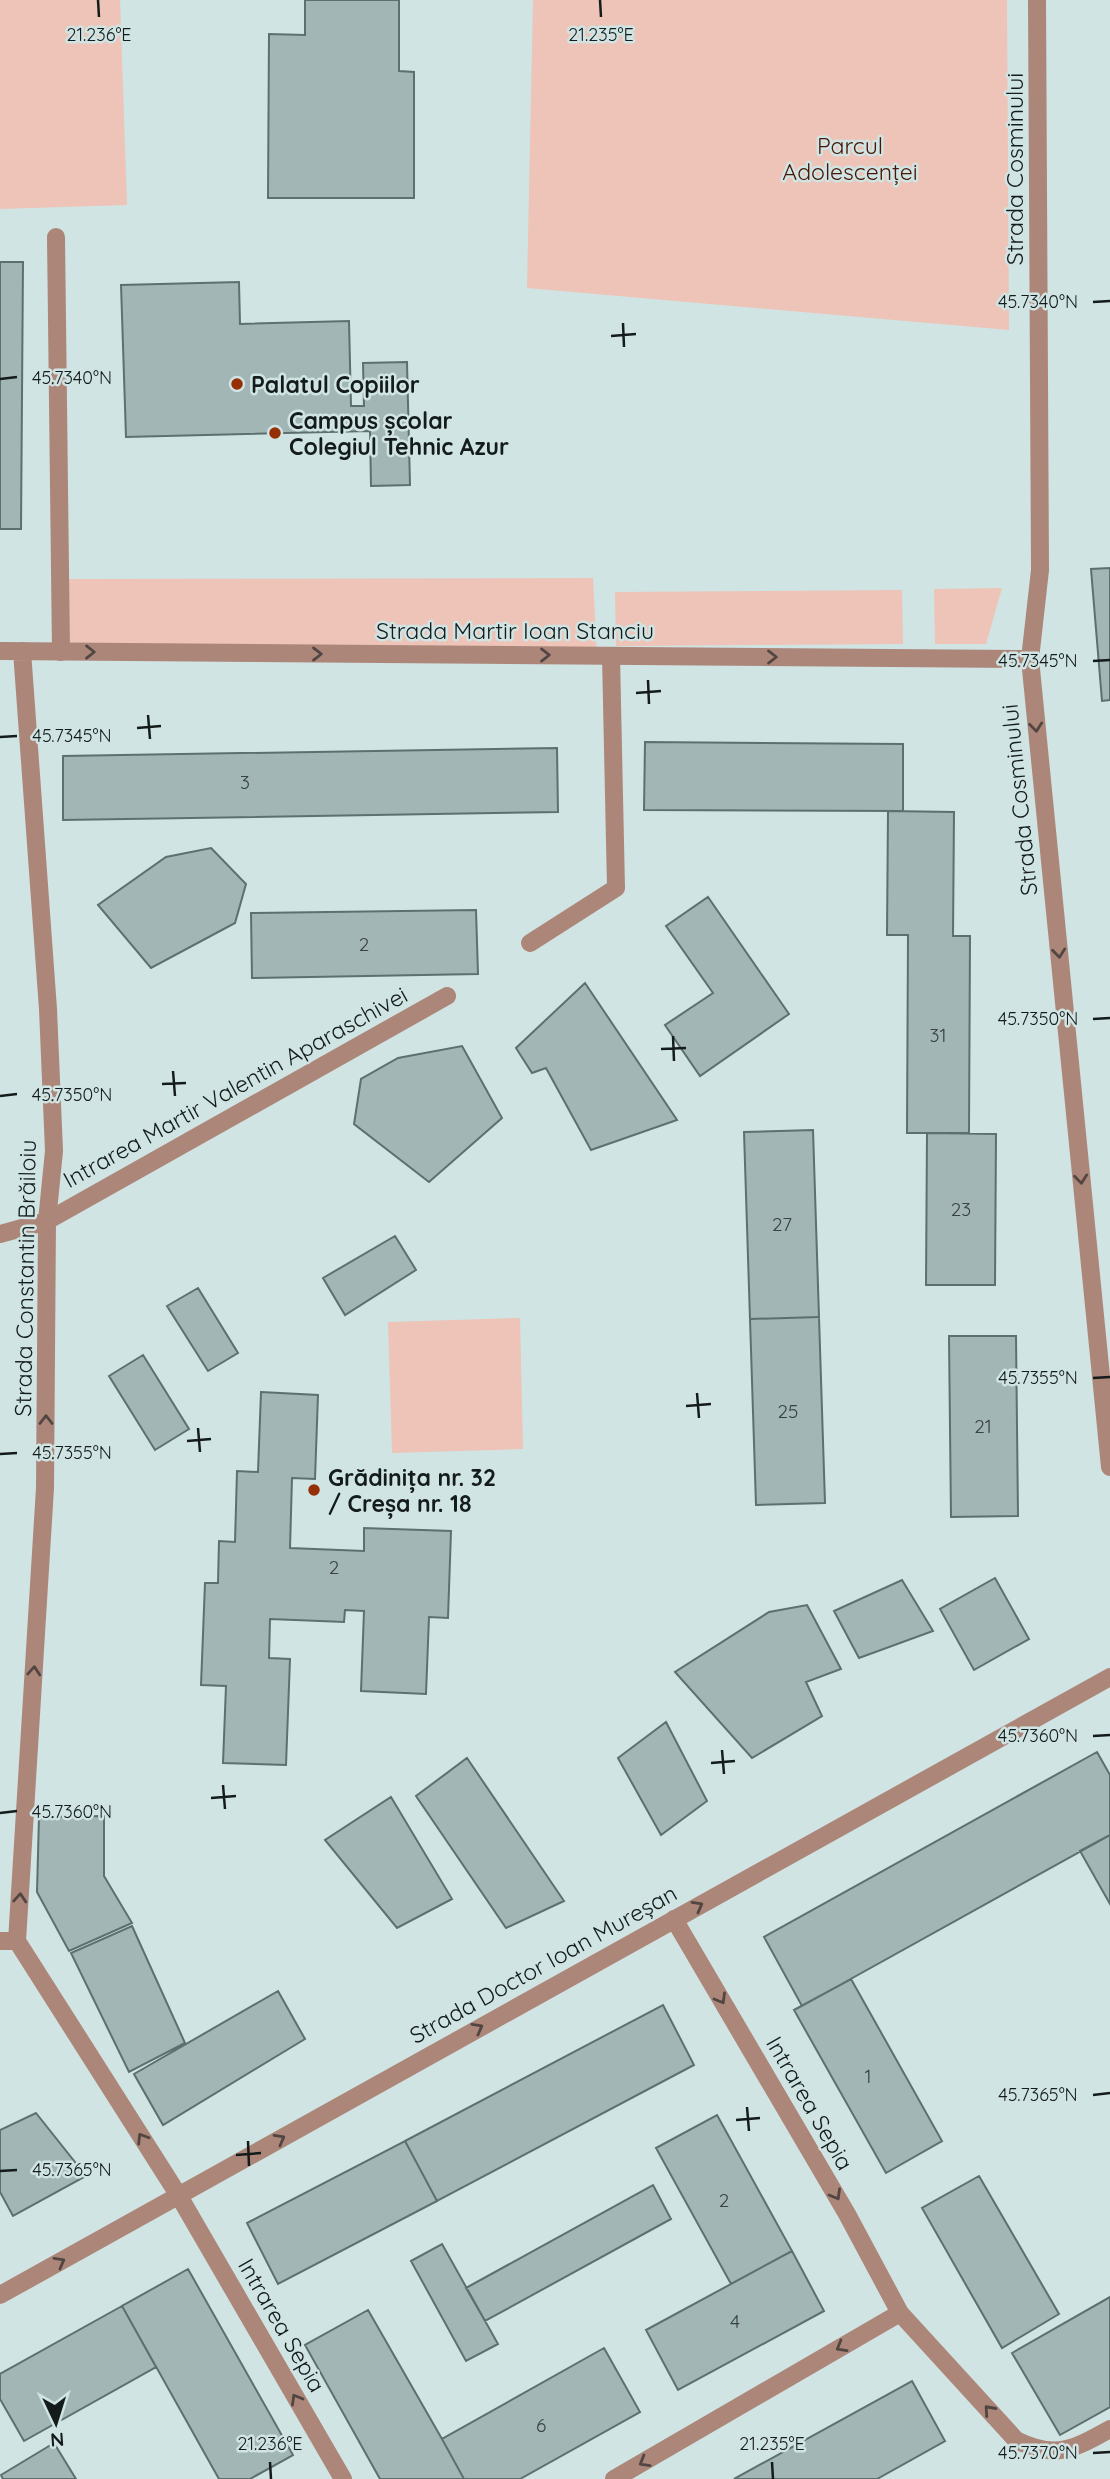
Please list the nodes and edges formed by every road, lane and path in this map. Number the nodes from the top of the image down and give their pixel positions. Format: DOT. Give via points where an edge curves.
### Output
graph roads {
  1 [pos="1037,0"];
  2 [pos="56,237"];
  3 [pos="0,651"];
  4 [pos="22,651"];
  5 [pos="61,652"];
  6 [pos="611,656"];
  7 [pos="1030,659"];
  8 [pos="530,943"];
  9 [pos="447,996"];
  10 [pos="47,1221"];
  11 [pos="0,1234"];
  12 [pos="1110,1467"];
  13 [pos="1110,1677"];
  14 [pos="674,1919"];
  15 [pos="8,1941"];
  16 [pos="179,2196"];
  17 [pos="0,2295"];
  18 [pos="900,2313"];
  19 [pos="1110,2429"];
  20 [pos="343,2479"];
  21 [pos="614,2479"];
  1 -- 7 [label="street, Strada Cosminului" via="1040,570"];
  2 -- 5 [label="street"];
  3 -- 4 [label="street, Strada Martir Ioan Stanciu"];
  4 -- 5 [label="street, Strada Martir Ioan Stanciu"];
  4 -- 10 [label="street, Strada Constantin Brăiloiu" via="48,1009 54,1151"];
  5 -- 6 [label="street, Strada Martir Ioan Stanciu, one-way"];
  6 -- 7 [label="street, Strada Martir Ioan Stanciu, one-way"];
  6 -- 8 [label="street" via="617,888"];
  7 -- 12 [label="street, Strada Cosminului, one-way"];
  9 -- 10 [label="street, Intrarea Martir Valentin Aparaschivei"];
  10 -- 11 [label="street, Intrarea Martir Valentin Aparaschivei"];
  15 -- 10 [label="street, Strada Constantin Brăiloiu, one-way" via="46,1488"];
  14 -- 13 [label="street, Strada Doctor Ioan Mureșan, one-way"];
  16 -- 14 [label="street, Strada Doctor Ioan Mureșan, one-way"];
  14 -- 18 [label="street, Intrarea Sepia, one-way"];
  16 -- 15 [label="street, Strada Constantin Brăiloiu, one-way"];
  17 -- 16 [label="street, Strada Doctor Ioan Mureșan, one-way"];
  20 -- 16 [label="street, Intrarea Sepia, one-way"];
  19 -- 18 [label="street, Intrarea Sepia, one-way" via="1081,2445 1057,2451 1035,2449 1016,2440"];
  18 -- 21 [label="street, one-way"];
}
